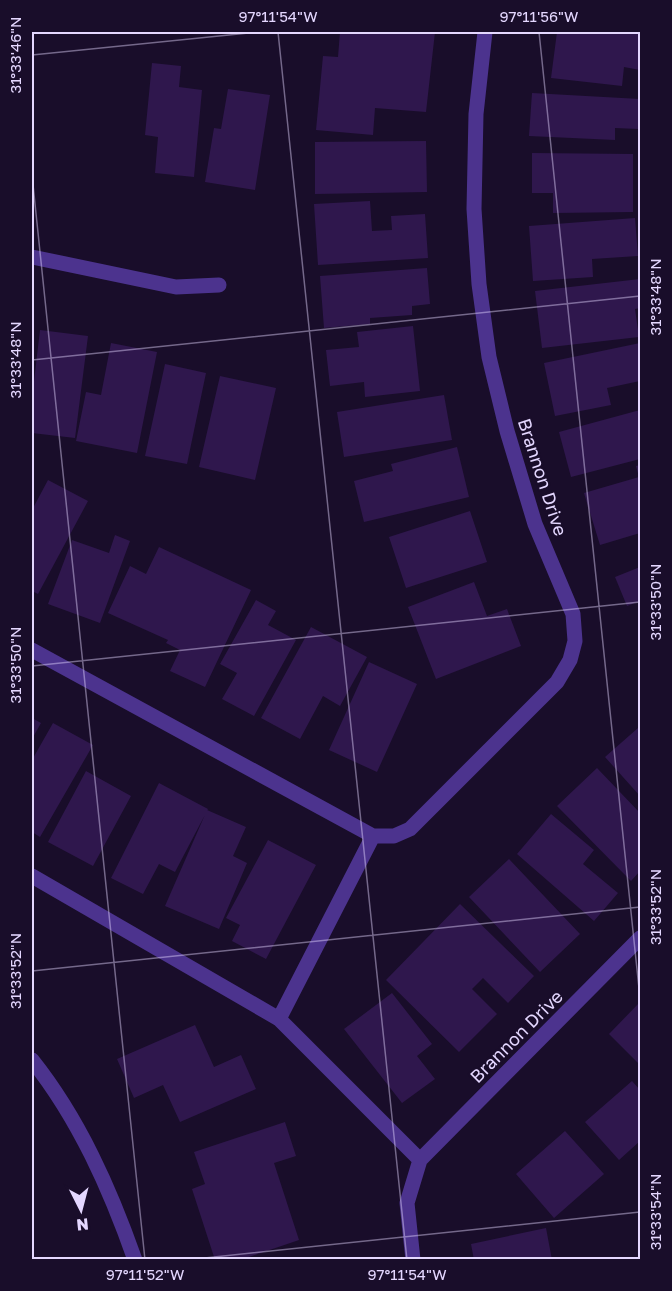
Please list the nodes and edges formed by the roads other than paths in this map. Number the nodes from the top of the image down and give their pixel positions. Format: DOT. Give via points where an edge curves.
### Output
graph roads {
  1 [pos="485,32"];
  2 [pos="32,257"];
  3 [pos="219,285"];
  4 [pos="32,650"];
  5 [pos="373,836"];
  6 [pos="32,876"];
  7 [pos="640,938"];
  8 [pos="279,1019"];
  9 [pos="32,1060"];
  10 [pos="420,1160"];
  11 [pos="135,1260"];
  12 [pos="413,1260"];
  1 -- 5 [label="street, Brannon Drive" via="476,114 474,209 478,284 489,357 507,431 535,524 573,614 575,641 570,660 557,682 410,829 394,836"];
  2 -- 3 [label="street" via="176,287"];
  4 -- 5 [label="street"];
  5 -- 8 [label="street"];
  6 -- 8 [label="street"];
  7 -- 10 [label="street, Brannon Drive"];
  8 -- 10 [label="street"];
  9 -- 11 [label="street" via="83,1138 117,1209"];
  10 -- 12 [label="street, Brannon Drive" via="407,1203"];
}
